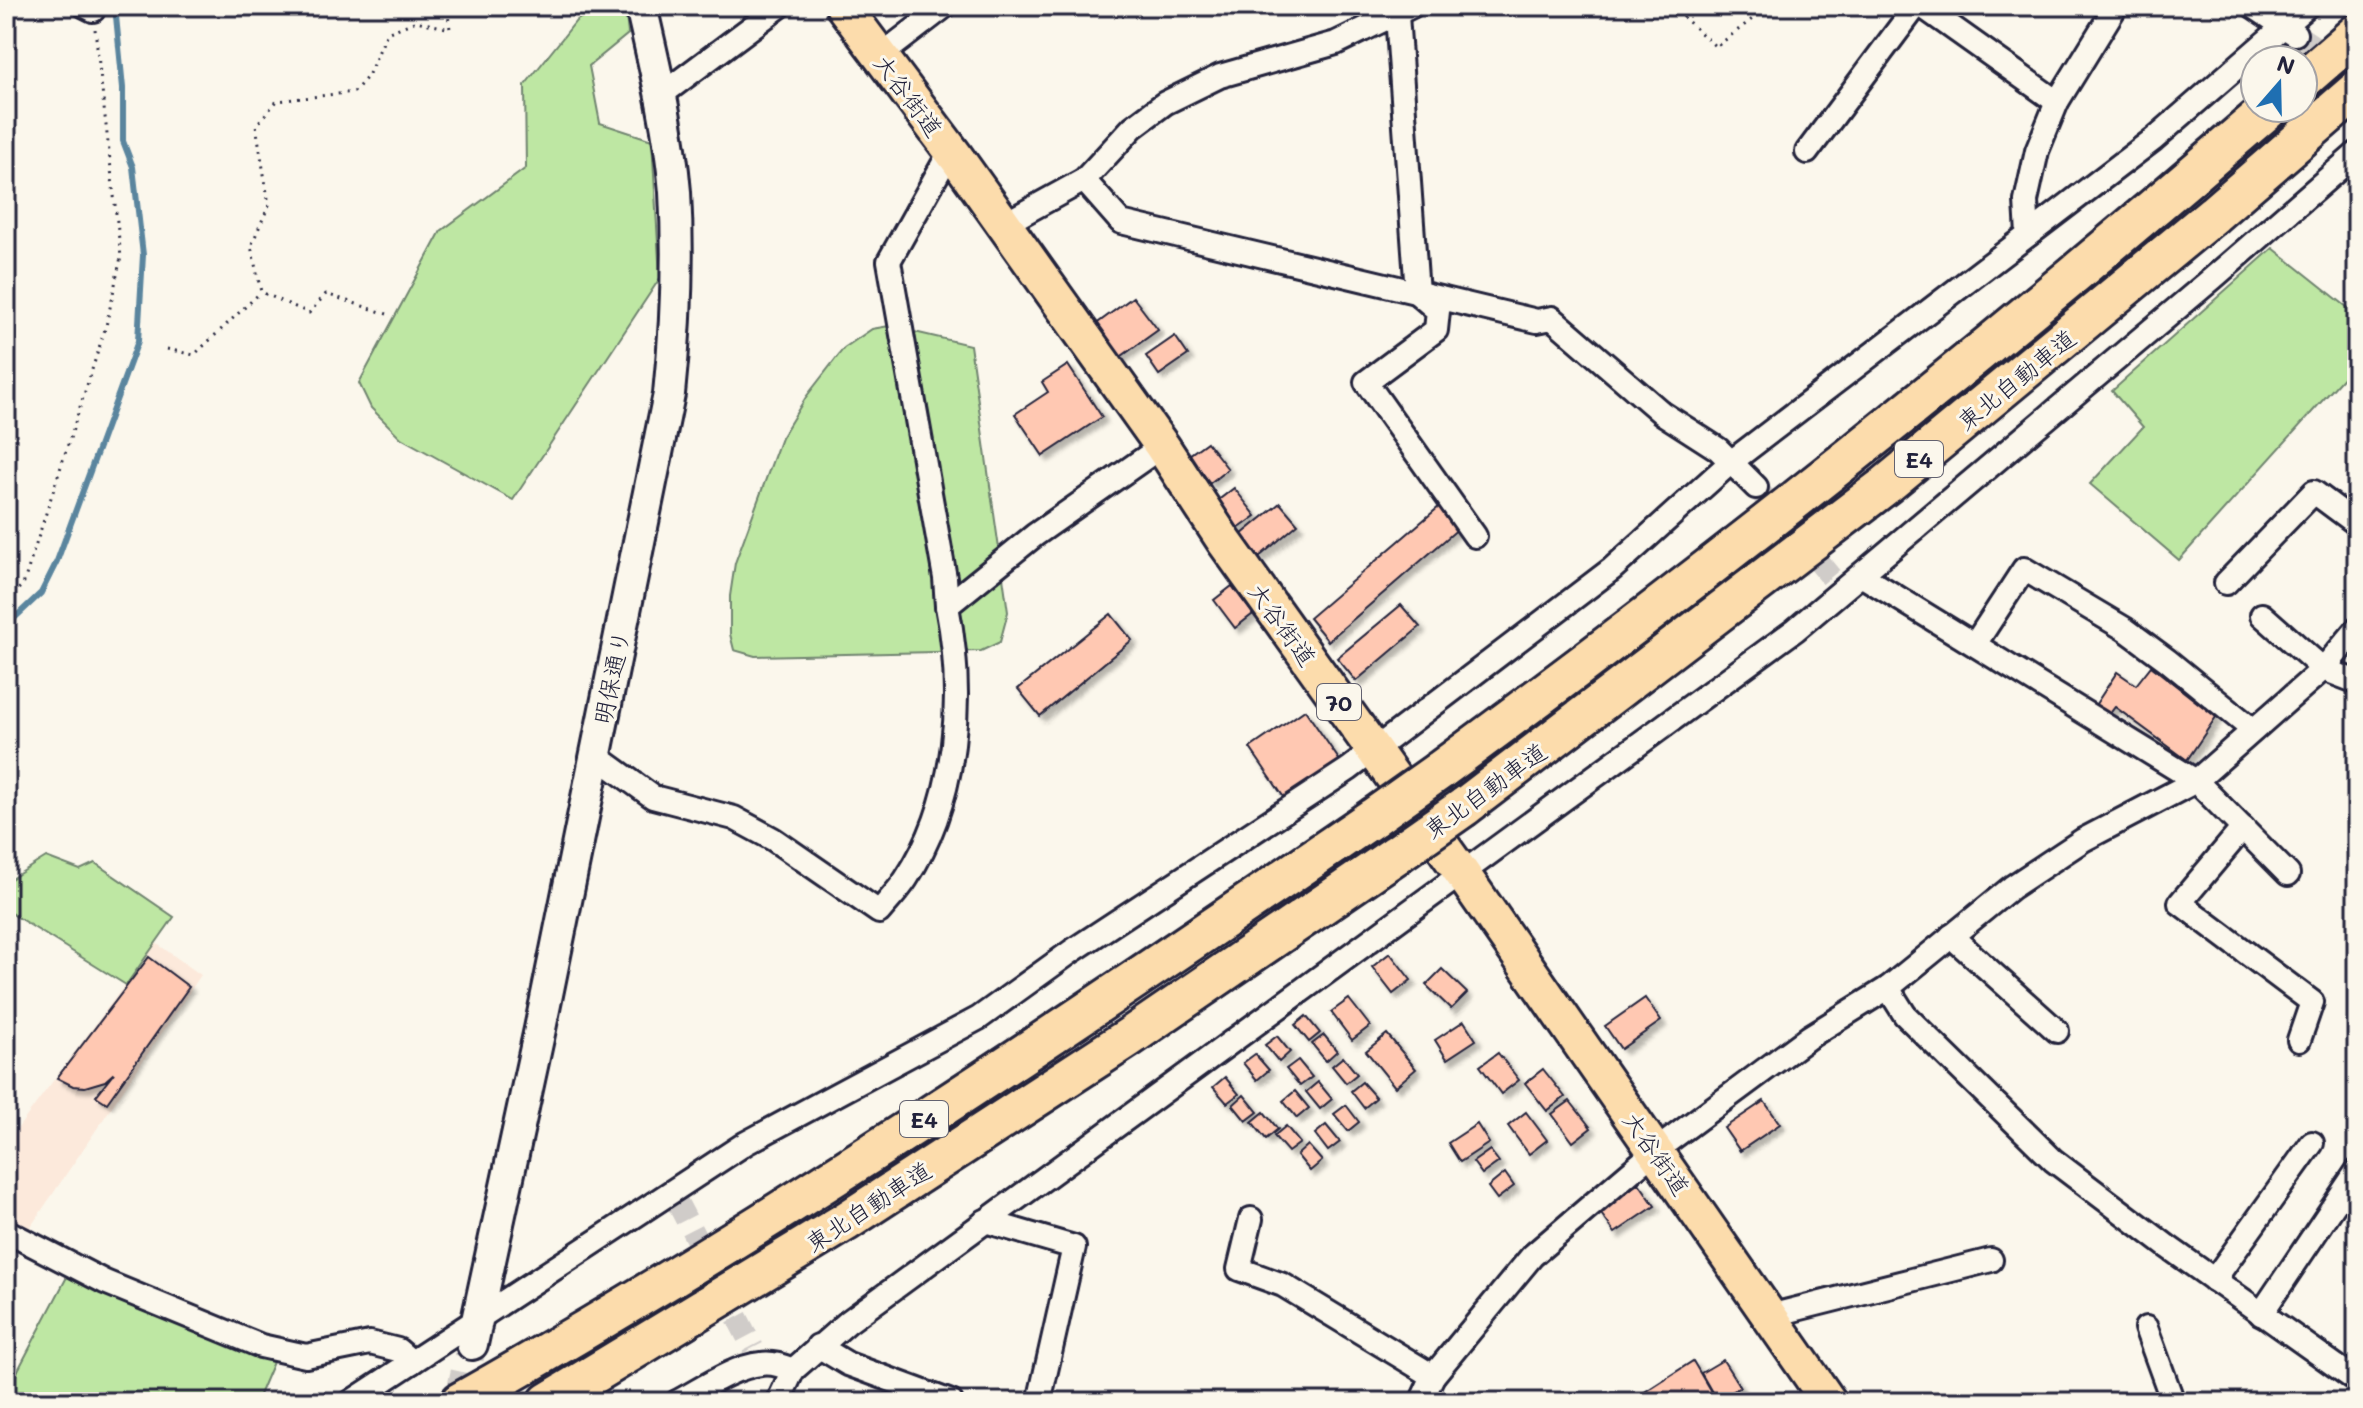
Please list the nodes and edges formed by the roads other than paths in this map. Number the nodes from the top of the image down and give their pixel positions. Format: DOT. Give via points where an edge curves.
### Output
graph roads {
  1 [pos="641,6"];
  2 [pos="780,6"];
  3 [pos="843,6"];
  4 [pos="945,6"];
  5 [pos="1919,6"];
  6 [pos="2116,6"];
  7 [pos="2253,6"];
  8 [pos="2307,6"];
  9 [pos="1399,9"];
  10 [pos="2290,31"];
  11 [pos="2357,33"];
  12 [pos="880,56"];
  13 [pos="2319,66"];
  14 [pos="2357,90"];
  15 [pos="661,95"];
  16 [pos="2057,102"];
  17 [pos="2251,124"];
  18 [pos="951,150"];
  19 [pos="1807,152"];
  20 [pos="2357,153"];
  21 [pos="1084,180"];
  22 [pos="1004,224"];
  23 [pos="2028,235"];
  24 [pos="1417,293"];
  25 [pos="1162,446"];
  26 [pos="1731,462"];
  27 [pos="1756,487"];
  28 [pos="2357,524"];
  29 [pos="1475,536"];
  30 [pos="1861,575"];
  31 [pos="2226,583"];
  32 [pos="947,606"];
  33 [pos="2262,615"];
  34 [pos="2357,629"];
  35 [pos="1975,644"];
  36 [pos="2323,669"];
  37 [pos="2357,682"];
  38 [pos="2253,730"];
  39 [pos="1373,750"];
  40 [pos="595,755"];
  41 [pos="2196,781"];
  42 [pos="2243,828"];
  43 [pos="1461,872"];
  44 [pos="2288,874"];
  45 [pos="1951,936"];
  46 [pos="1888,988"];
  47 [pos="2057,1031"];
  48 [pos="2299,1040"];
  49 [pos="2312,1143"];
  50 [pos="1655,1151"];
  51 [pos="2357,1171"];
  52 [pos="1251,1219"];
  53 [pos="985,1221"];
  54 [pos="6,1231"];
  55 [pos="1991,1260"];
  56 [pos="2214,1280"];
  57 [pos="2261,1314"];
  58 [pos="1769,1316"];
  59 [pos="2146,1328"];
  60 [pos="476,1331"];
  61 [pos="818,1346"];
  62 [pos="412,1362"];
  63 [pos="793,1370"];
  64 [pos="1433,1376"];
  65 [pos="2357,1381"];
  66 [pos="351,1402"];
  67 [pos="460,1402"];
  68 [pos="548,1402"];
  69 [pos="677,1402"];
  70 [pos="778,1402"];
  71 [pos="951,1402"];
  72 [pos="1039,1402"];
  73 [pos="1421,1402"];
  74 [pos="1829,1402"];
  75 [pos="2173,1402"];
  1 -- 15 [label="street, 明保通り"];
  2 -- 15 [label="street"];
  3 -- 12 [label="main road, 大谷街道 / 70"];
  4 -- 12 [label="street"];
  5 -- 16 [label="street"];
  5 -- 19 [label="street"];
  6 -- 16 [label="street"];
  7 -- 10 [label="street"];
  8 -- 10 [label="street"];
  9 -- 21 [label="street" via="1336,43 1220,76 1165,103 1133,127"];
  9 -- 24 [label="street"];
  10 -- 23 [label="street"];
  11 -- 13 [label="highway"];
  12 -- 18 [label="main road, 大谷街道 / 70"];
  14 -- 68 [label="highway, 東北自動車道 / E4, bridge" via="1910,466 1464,807 858,1214"];
  15 -- 40 [label="street, 明保通り" via="675,192 675,334 669,394"];
  16 -- 23 [label="street" via="2037,151 2026,201"];
  17 -- 67 [label="highway, 東北自動車道 / E4, bridge" via="1852,456 1439,771 1098,1006 817,1189"];
  18 -- 22 [label="main road, 大谷街道 / 70"];
  18 -- 32 [label="street" via="889,261"];
  20 -- 30 [label="street"];
  21 -- 22 [label="street"];
  21 -- 24 [label="street" via="1121,222"];
  22 -- 25 [label="main road, 大谷街道 / 70"];
  23 -- 26 [label="street"];
  24 -- 26 [label="street" via="1537,321 1552,318 1662,413"];
  24 -- 29 [label="street" via="1438,311 1436,330 1366,382"];
  25 -- 32 [label="street" via="1035,535"];
  25 -- 39 [label="main road, 大谷街道 / 70"];
  26 -- 27 [label="street"];
  26 -- 39 [label="street" via="1612,569"];
  28 -- 31 [label="street" via="2314,492"];
  30 -- 35 [label="street"];
  30 -- 43 [label="street" via="1837,583 1795,630"];
  32 -- 40 [label="street" via="957,713 942,797 912,869 879,912 773,839 734,818 653,797"];
  33 -- 36 [label="street"];
  34 -- 36 [label="street"];
  35 -- 38 [label="street" via="2024,569 2125,629"];
  35 -- 41 [label="street"];
  36 -- 37 [label="street"];
  36 -- 38 [label="street"];
  38 -- 41 [label="street"];
  39 -- 43 [label="main road, 大谷街道 / 70"];
  39 -- 60 [label="street" via="979,1018 746,1143"];
  40 -- 60 [label="street, 明保通り"];
  41 -- 42 [label="street"];
  41 -- 45 [label="street" via="2083,840"];
  42 -- 44 [label="street"];
  42 -- 48 [label="street" via="2180,903 2312,1002"];
  43 -- 50 [label="main road, 大谷街道 / 70"];
  43 -- 53 [label="street"];
  45 -- 46 [label="street"];
  45 -- 47 [label="street"];
  46 -- 50 [label="street" via="1809,1037"];
  46 -- 56 [label="street" via="1905,1015 2053,1160"];
  49 -- 56 [label="street"];
  50 -- 58 [label="main road, 大谷街道 / 70"];
  50 -- 64 [label="street" via="1532,1256"];
  51 -- 57 [label="street"];
  52 -- 64 [label="street" via="1239,1269 1283,1285"];
  53 -- 61 [label="street"];
  53 -- 72 [label="street" via="1074,1247"];
  54 -- 62 [label="street" via="105,1282 261,1346 306,1356 370,1343 398,1350"];
  55 -- 58 [label="street"];
  56 -- 57 [label="street"];
  57 -- 65 [label="street"];
  58 -- 74 [label="main road, 大谷街道 / 70"];
  59 -- 75 [label="street"];
  60 -- 62 [label="street"];
  61 -- 63 [label="street"];
  61 -- 71 [label="street" via="848,1364"];
  62 -- 66 [label="street"];
  63 -- 69 [label="street" via="757,1356"];
  63 -- 70 [label="street"];
  64 -- 73 [label="street"];
}
